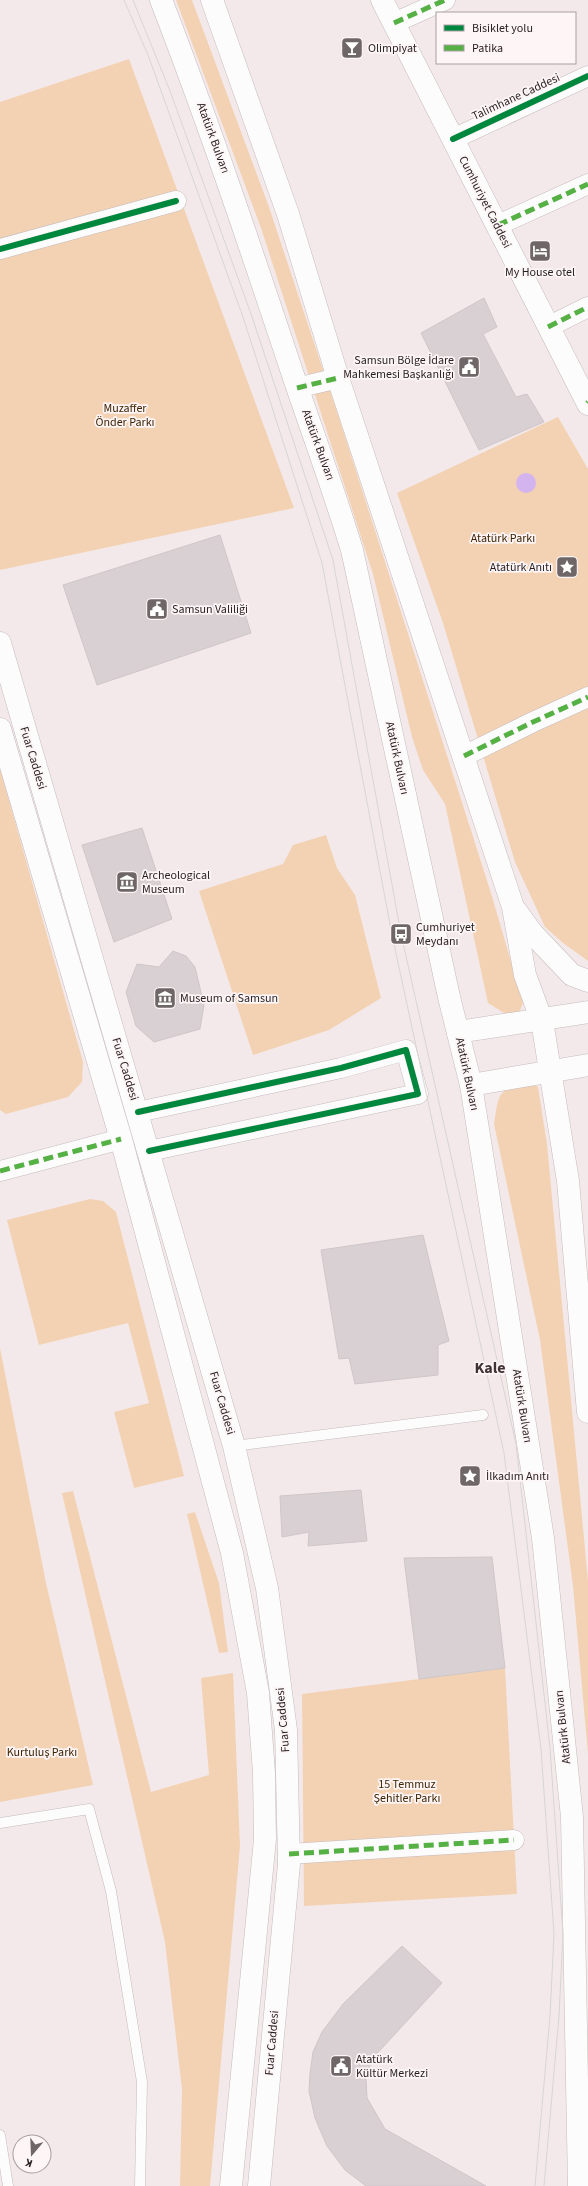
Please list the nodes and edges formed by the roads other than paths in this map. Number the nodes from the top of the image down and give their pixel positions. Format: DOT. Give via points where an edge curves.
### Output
graph roads {
  1 [pos="161,0"];
  2 [pos="212,0"];
  3 [pos="382,0"];
  4 [pos="445,0"];
  5 [pos="394,23"];
  6 [pos="588,76"];
  7 [pos="452,139"];
  8 [pos="588,184"];
  9 [pos="176,201"];
  10 [pos="498,224"];
  11 [pos="0,249"];
  12 [pos="588,307"];
  13 [pos="548,327"];
  14 [pos="338,378"];
  15 [pos="297,388"];
  16 [pos="588,403"];
  17 [pos="0,643"];
  18 [pos="588,697"];
  19 [pos="0,729"];
  20 [pos="464,756"];
  21 [pos="513,907"];
  22 [pos="588,981"];
  23 [pos="588,1012"];
  24 [pos="542,1021"];
  25 [pos="458,1032"];
  26 [pos="588,1065"];
  27 [pos="551,1070"];
  28 [pos="472,1085"];
  29 [pos="138,1112"];
  30 [pos="121,1139"];
  31 [pos="148,1151"];
  32 [pos="0,1171"];
  33 [pos="588,1412"];
  34 [pos="483,1415"];
  35 [pos="234,1446"];
  36 [pos="0,1823"];
  37 [pos="514,1840"];
  38 [pos="289,1854"];
  39 [pos="0,2135"];
  40 [pos="8,2186"];
  41 [pos="140,2186"];
  42 [pos="232,2186"];
  43 [pos="259,2186"];
  44 [pos="580,2186"];
  1 -- 15 [label="main road, Atatürk Bulvarı" via="231,188"];
  2 -- 14 [label="main road" via="288,214"];
  3 -- 5 [label="main road, Cumhuriyet Caddesi"];
  4 -- 5 [label="street"];
  5 -- 7 [label="main road, Cumhuriyet Caddesi"];
  6 -- 7 [label="street, Talimhane Caddesi"];
  7 -- 10 [label="main road, Cumhuriyet Caddesi"];
  8 -- 10 [label="street"];
  9 -- 11 [label="street"];
  10 -- 13 [label="main road, Cumhuriyet Caddesi"];
  12 -- 13 [label="street"];
  13 -- 16 [label="main road, Cumhuriyet Caddesi"];
  14 -- 15 [label="street"];
  14 -- 20 [label="main road"];
  15 -- 25 [label="main road, Atatürk Bulvarı" via="352,550"];
  17 -- 29 [label="main road, Fuar Caddesi"];
  18 -- 20 [label="street"];
  19 -- 30 [label="main road, Fuar Caddesi"];
  20 -- 21 [label="main road"];
  21 -- 22 [label="main road" via="532,933 572,975"];
  21 -- 24 [label="main road" via="525,975"];
  23 -- 24 [label="main road"];
  24 -- 25 [label="main road"];
  24 -- 27 [label="main road"];
  25 -- 28 [label="main road, Atatürk Bulvarı"];
  26 -- 27 [label="main road"];
  27 -- 28 [label="main road"];
  27 -- 33 [label="main road" via="568,1181"];
  28 -- 44 [label="main road, Atatürk Bulvarı" via="543,1538 572,1817"];
  29 -- 31 [label="main road, Fuar Caddesi"];
  29 -- 31 [label="street" via="341,1068 406,1050 418,1094"];
  30 -- 32 [label="street"];
  30 -- 42 [label="main road, Fuar Caddesi" via="232,1553 258,1693 264,1773 265,1840"];
  31 -- 35 [label="main road, Fuar Caddesi"];
  34 -- 35 [label="lane"];
  35 -- 38 [label="main road, Fuar Caddesi" via="267,1588 278,1667 286,1730"];
  36 -- 41 [label="lane" via="89,1809 111,1891 142,2082"];
  37 -- 38 [label="street"];
  38 -- 43 [label="main road, Fuar Caddesi"];
  39 -- 40 [label="lane"];
}
